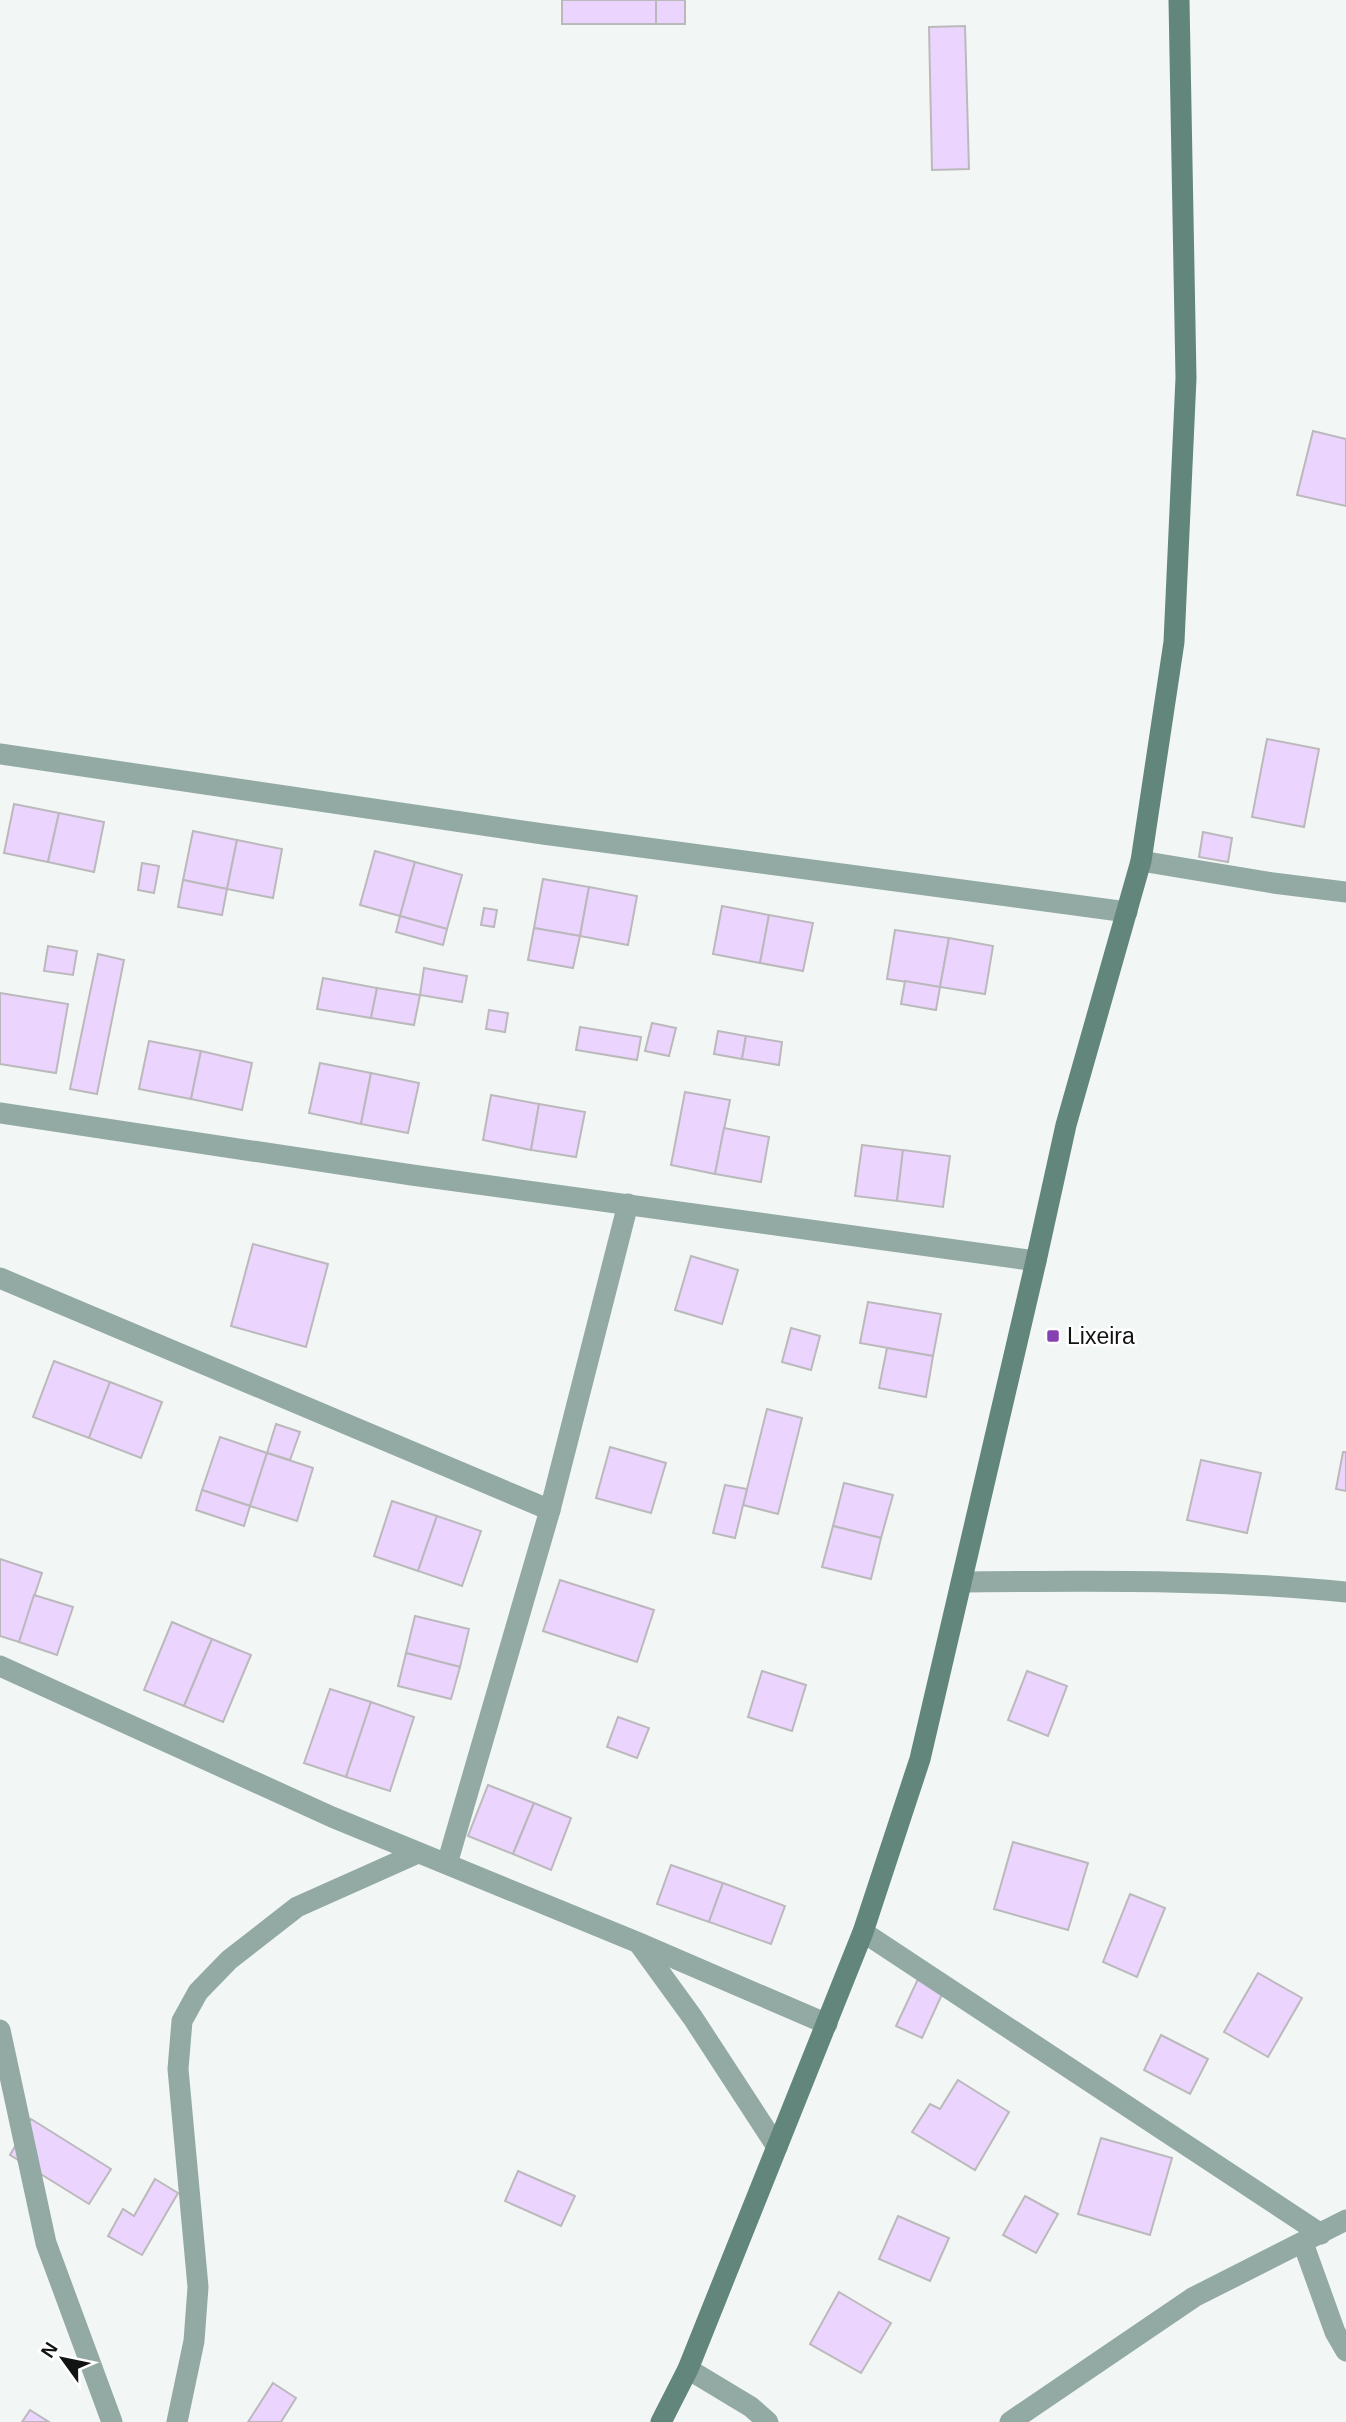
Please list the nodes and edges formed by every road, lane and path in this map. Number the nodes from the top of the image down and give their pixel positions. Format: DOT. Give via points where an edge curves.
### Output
graph roads {
  1 [pos="1179,0"];
  2 [pos="0,754"];
  3 [pos="1141,861"];
  4 [pos="1346,892"];
  5 [pos="1127,912"];
  6 [pos="0,1113"];
  7 [pos="628,1204"];
  8 [pos="1036,1261"];
  9 [pos="0,1278"];
  10 [pos="550,1510"];
  11 [pos="962,1582"];
  12 [pos="1346,1591"];
  13 [pos="0,1666"];
  14 [pos="418,1853"];
  15 [pos="447,1864"];
  16 [pos="863,1932"];
  17 [pos="639,1943"];
  18 [pos="827,2024"];
  19 [pos="0,2030"];
  20 [pos="777,2147"];
  21 [pos="1346,2220"];
  22 [pos="1312,2239"];
  23 [pos="1346,2351"];
  24 [pos="688,2370"];
  25 [pos="112,2422"];
  26 [pos="177,2422"];
  27 [pos="661,2422"];
  28 [pos="768,2422"];
  29 [pos="1010,2422"];
  1 -- 3 [label="street" via="1186,392 1174,642"];
  2 -- 5 [label="street" via="529,832"];
  3 -- 4 [label="street"];
  3 -- 5 [label="street"];
  5 -- 8 [label="street" via="1066,1125"];
  6 -- 7 [label="street"];
  7 -- 8 [label="street"];
  7 -- 10 [label="street"];
  8 -- 11 [label="street"];
  9 -- 10 [label="street"];
  10 -- 15 [label="street"];
  11 -- 12 [label="street" via="1112,1581"];
  11 -- 16 [label="street" via="920,1759"];
  13 -- 14 [label="street"];
  14 -- 15 [label="street"];
  14 -- 26 [label="street" via="297,1907 229,1960 198,1992 182,2021 178,2069 198,2287 194,2341"];
  15 -- 17 [label="street"];
  16 -- 18 [label="street"];
  16 -- 22 [label="street"];
  17 -- 18 [label="street"];
  17 -- 20 [label="street"];
  18 -- 20 [label="street"];
  19 -- 25 [label="street" via="46,2243"];
  20 -- 24 [label="street"];
  21 -- 22 [label="street"];
  22 -- 23 [label="street" via="1335,2332"];
  22 -- 29 [label="street" via="1194,2297"];
  24 -- 27 [label="street"];
  24 -- 28 [label="street"];
}
